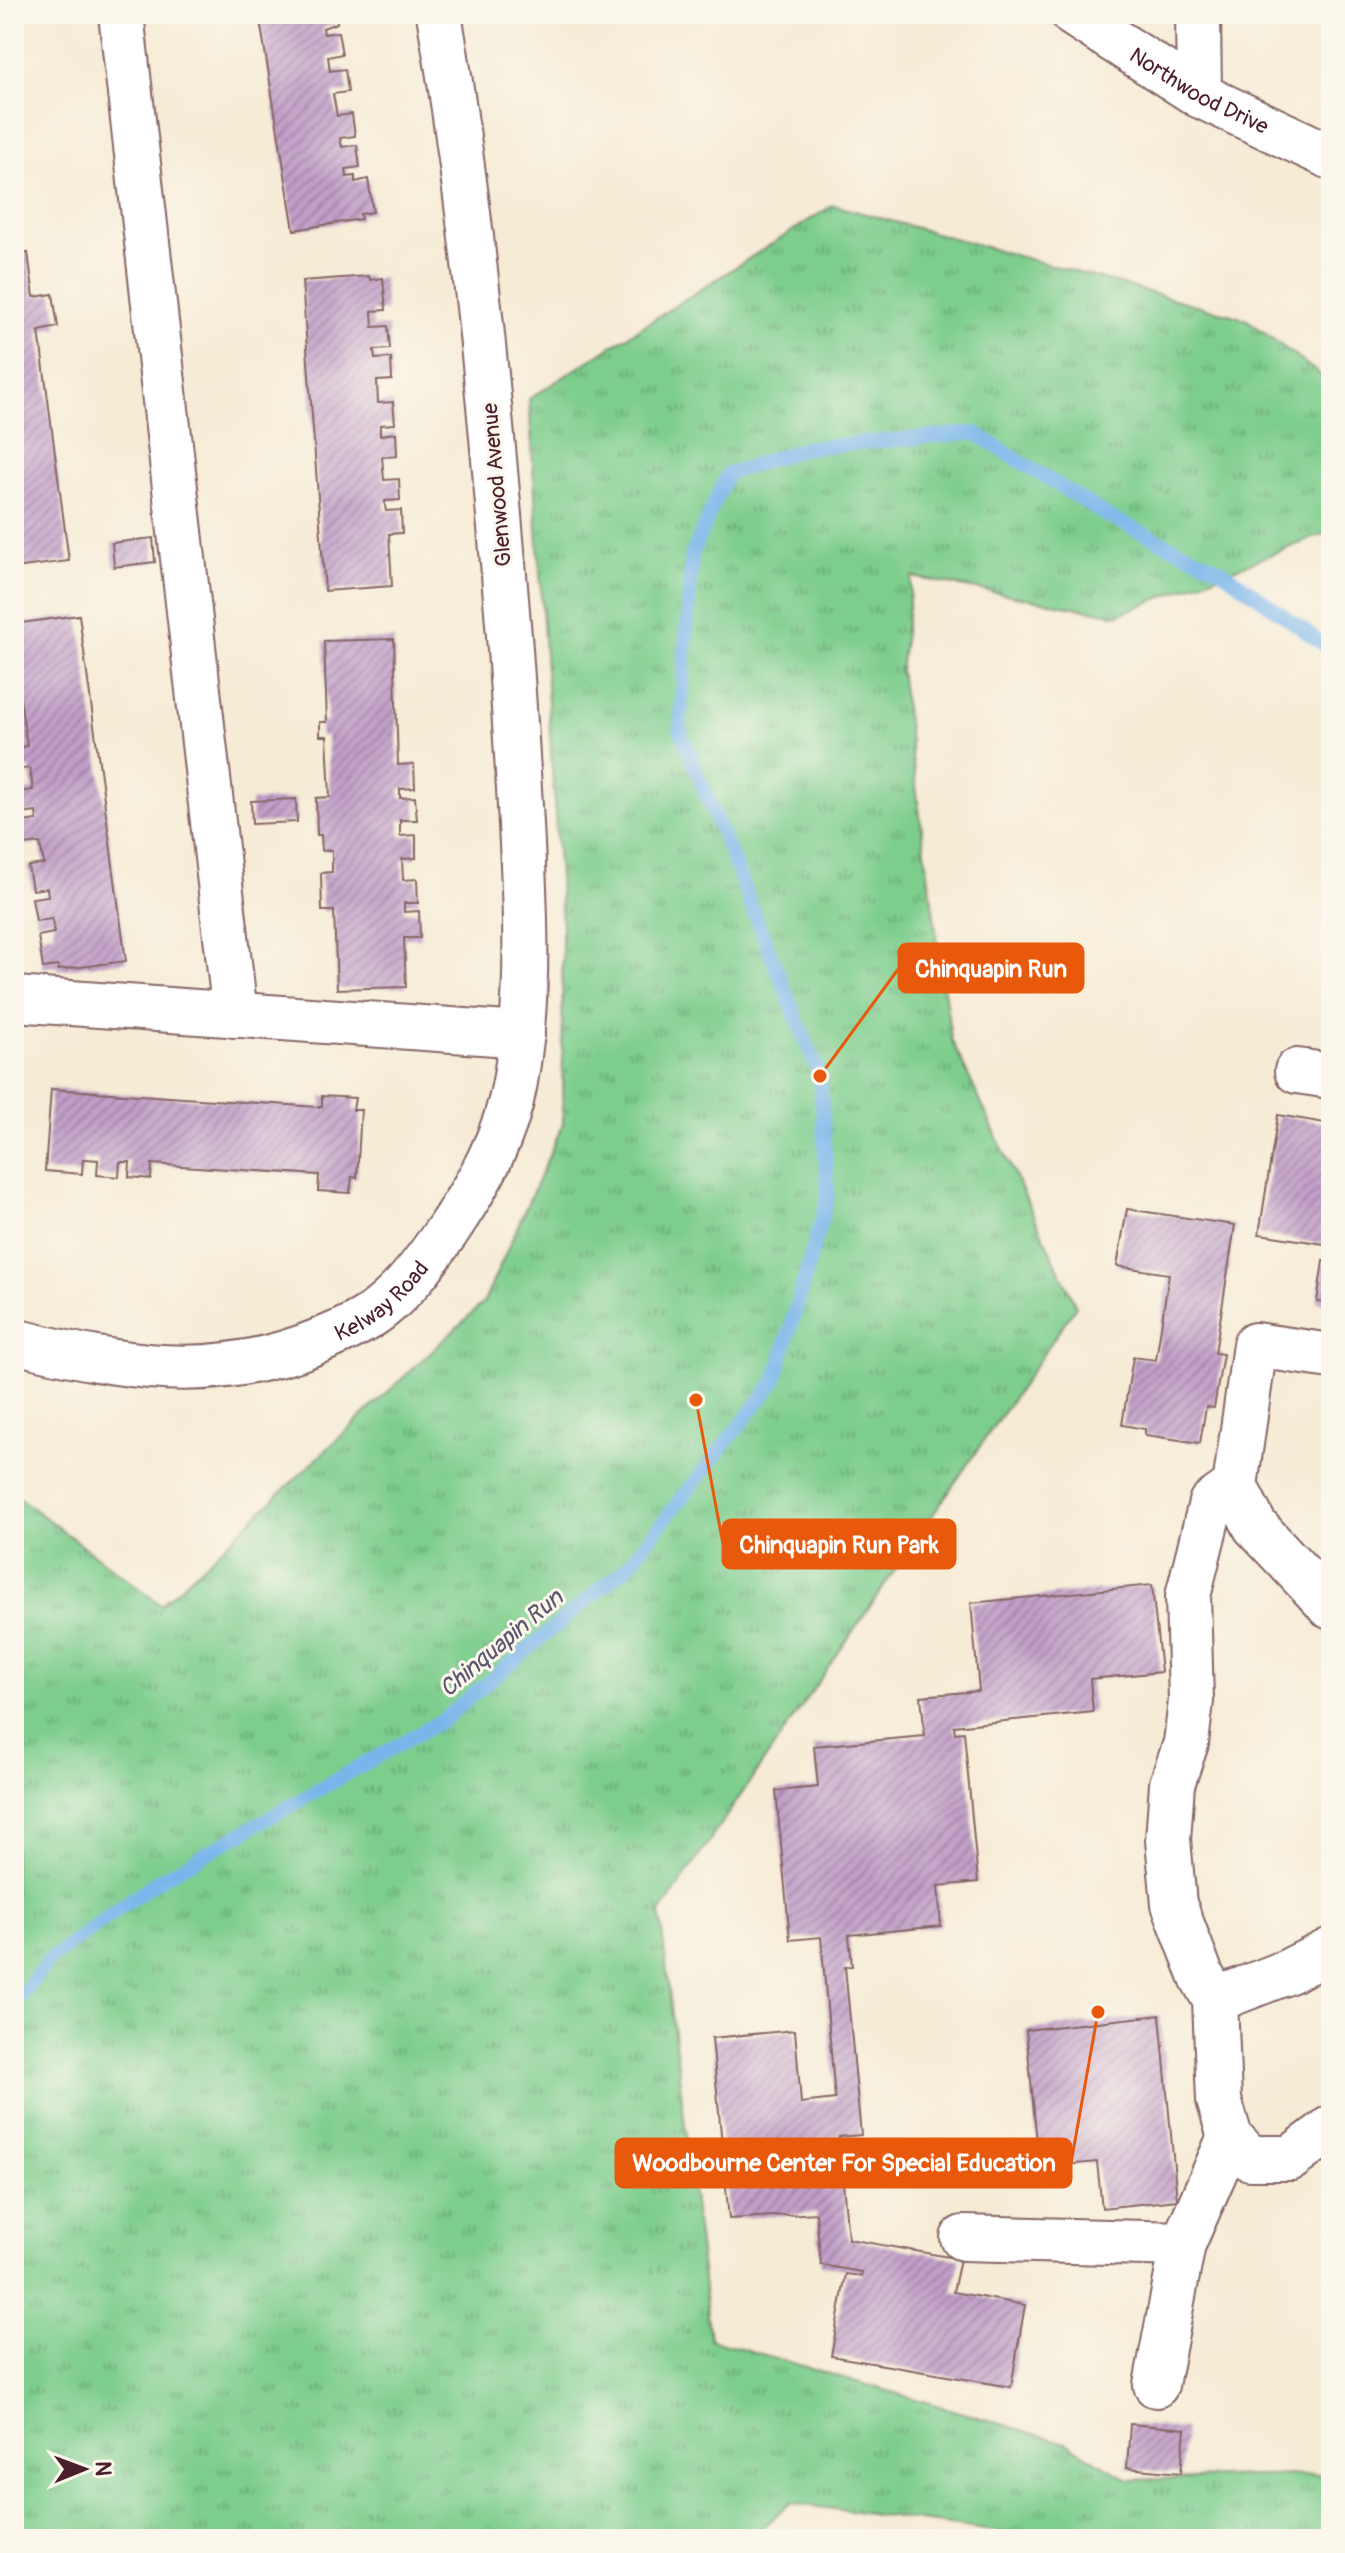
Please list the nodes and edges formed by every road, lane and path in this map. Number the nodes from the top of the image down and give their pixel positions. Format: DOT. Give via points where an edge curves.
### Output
graph roads {
  1 [pos="121,14"];
  2 [pos="439,14"];
  3 [pos="1073,14"];
  4 [pos="1198,14"];
  5 [pos="1199,95"];
  6 [pos="1331,157"];
  7 [pos="526,958"];
  8 [pos="14,999"];
  9 [pos="235,1015"];
  10 [pos="522,1035"];
  11 [pos="14,1341"];
  12 [pos="1331,1356"];
  13 [pos="1235,1486"];
  14 [pos="1331,1607"];
  15 [pos="1331,1950"];
  16 [pos="1215,2000"];
  17 [pos="1331,2128"];
  18 [pos="1230,2137"];
  19 [pos="963,2238"];
  20 [pos="1183,2244"];
  21 [pos="1156,2385"];
  1 -- 9 [label="street"];
  2 -- 7 [label="street, Glenwood Avenue" via="465,166 490,410 510,652"];
  3 -- 5 [label="street, Northwood Drive"];
  4 -- 5 [label="street"];
  5 -- 6 [label="street, Northwood Drive"];
  7 -- 10 [label="street, Kelway Road"];
  8 -- 9 [label="street"];
  9 -- 10 [label="street"];
  10 -- 11 [label="street, Kelway Road" via="514,1087 495,1149 472,1193 425,1262 380,1309 344,1331 288,1354 232,1368 155,1369"];
  12 -- 13 [label="street" via="1255,1345"];
  13 -- 14 [label="street" via="1255,1526"];
  13 -- 16 [label="street" via="1211,1503 1188,1596 1191,1701 1186,1743 1172,1784 1168,1840 1174,1904"];
  15 -- 16 [label="street"];
  16 -- 18 [label="street" via="1219,2100"];
  17 -- 18 [label="street" via="1291,2158 1250,2158"];
  18 -- 20 [label="street"];
  19 -- 20 [label="street"];
  20 -- 21 [label="street"];
}
